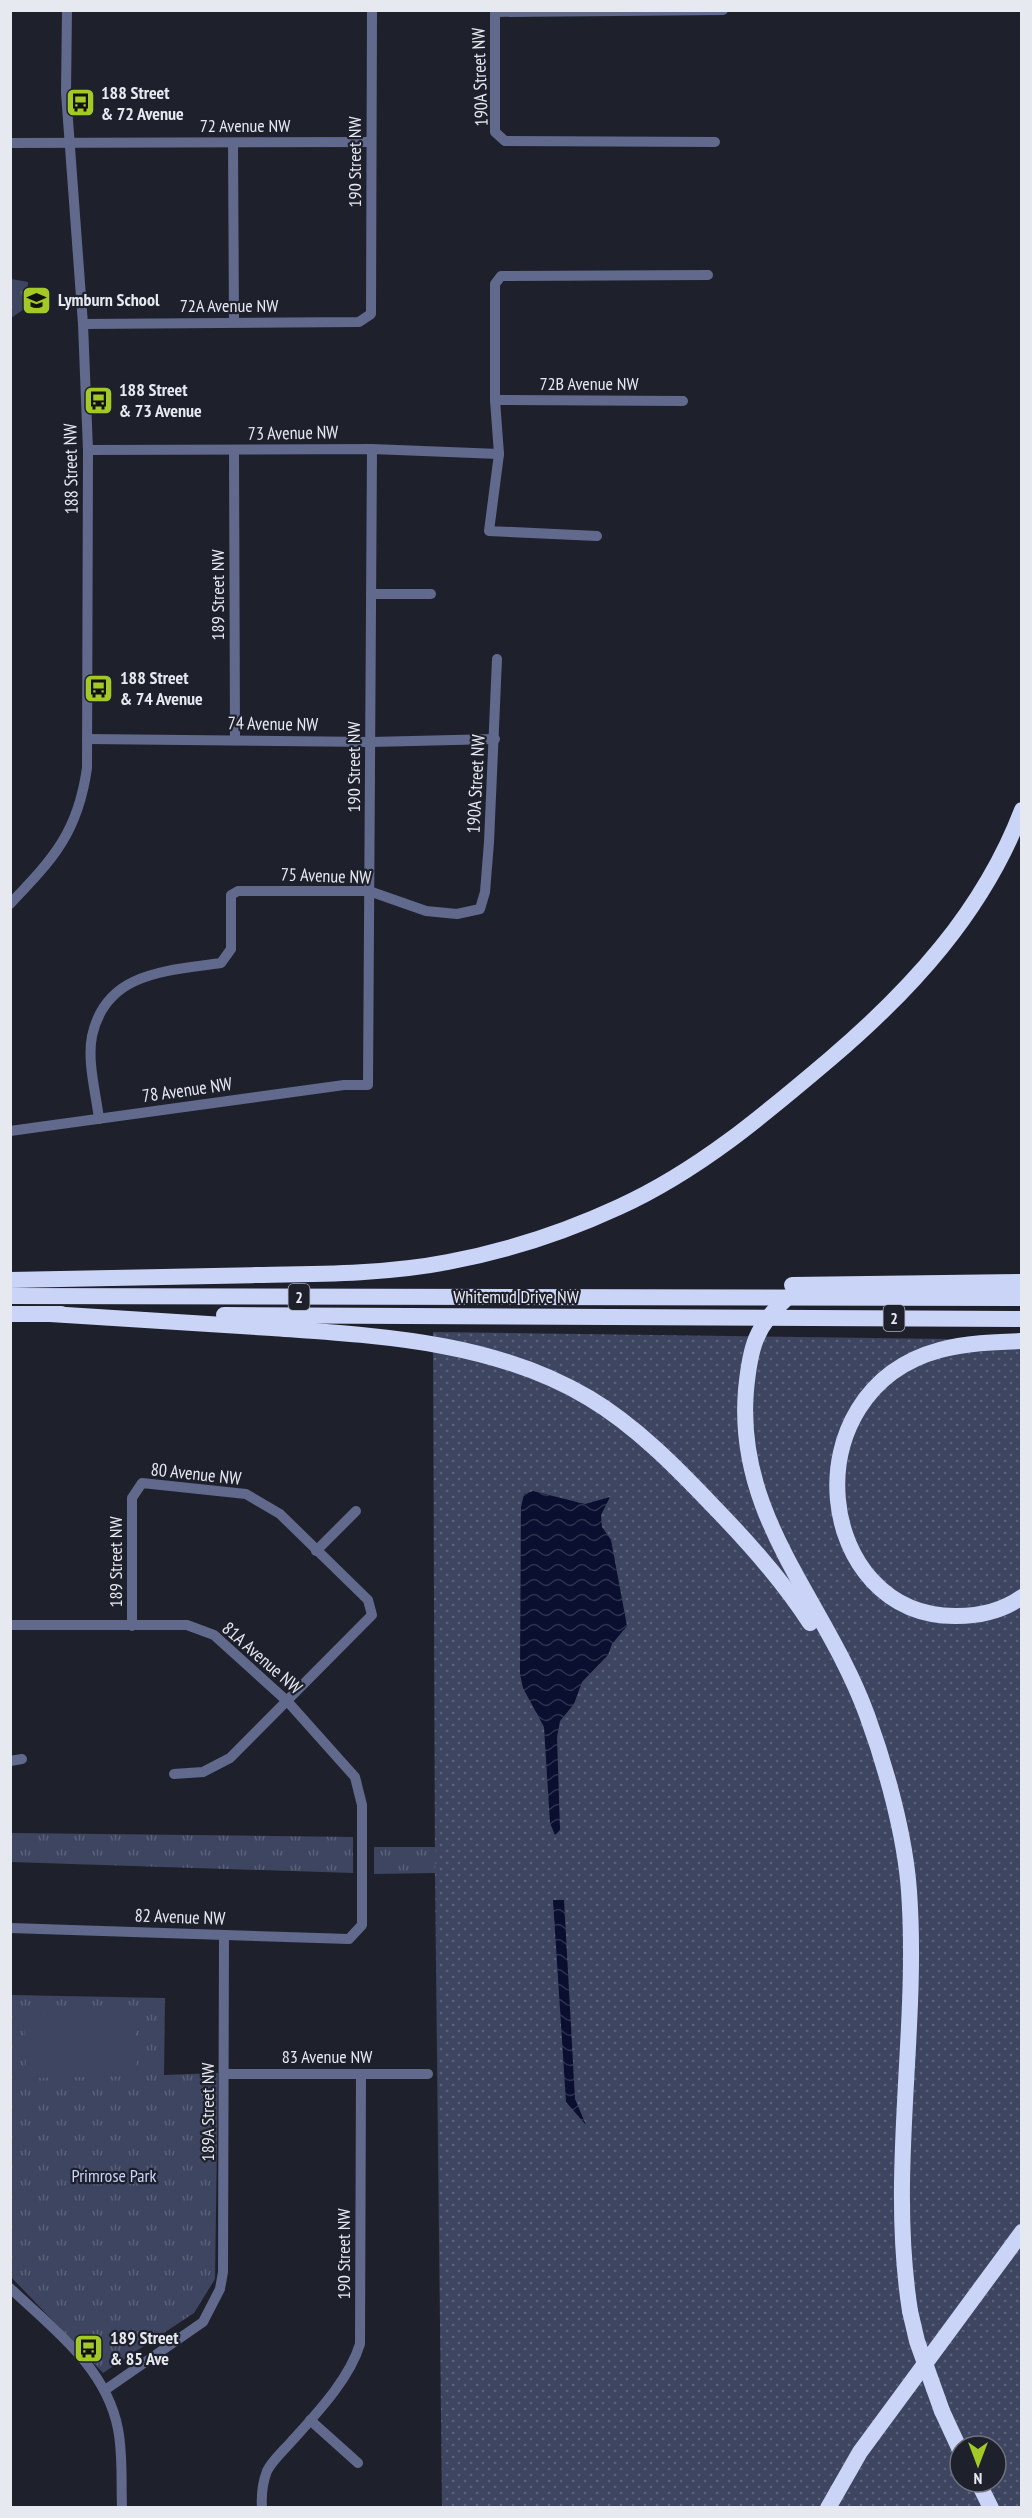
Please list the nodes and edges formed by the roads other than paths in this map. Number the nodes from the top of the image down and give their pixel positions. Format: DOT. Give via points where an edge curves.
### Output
graph roads {
  1 [pos="67,10"];
  2 [pos="372,10"];
  3 [pos="495,11"];
  4 [pos="723,11"];
  5 [pos="10,142"];
  6 [pos="371,142"];
  7 [pos="716,142"];
  8 [pos="69,143"];
  9 [pos="233,143"];
  10 [pos="708,275"];
  11 [pos="371,314"];
  12 [pos="234,322"];
  13 [pos="83,324"];
  14 [pos="495,400"];
  15 [pos="683,401"];
  16 [pos="372,449"];
  17 [pos="88,450"];
  18 [pos="234,450"];
  19 [pos="499,454"];
  20 [pos="597,536"];
  21 [pos="371,594"];
  22 [pos="430,594"];
  23 [pos="497,659"];
  24 [pos="87,739"];
  25 [pos="495,739"];
  26 [pos="235,740"];
  27 [pos="371,742"];
  28 [pos="1022,810"];
  29 [pos="369,891"];
  30 [pos="10,904"];
  31 [pos="480,909"];
  32 [pos="368,1085"];
  33 [pos="99,1119"];
  34 [pos="10,1131"];
  35 [pos="10,1280"];
  36 [pos="1022,1282"];
  37 [pos="10,1296"];
  38 [pos="788,1296"];
  39 [pos="587,1297"];
  40 [pos="1022,1298"];
  41 [pos="10,1314"];
  42 [pos="50,1314"];
  43 [pos="767,1317"];
  44 [pos="1022,1319"];
  45 [pos="1022,1341"];
  46 [pos="132,1498"];
  47 [pos="356,1511"];
  48 [pos="316,1551"];
  49 [pos="1022,1598"];
  50 [pos="10,1625"];
  51 [pos="132,1626"];
  52 [pos="288,1702"];
  53 [pos="884,1772"];
  54 [pos="174,1774"];
  55 [pos="10,1928"];
  56 [pos="224,1935"];
  57 [pos="349,1939"];
  58 [pos="225,2074"];
  59 [pos="361,2074"];
  60 [pos="428,2074"];
  61 [pos="1022,2232"];
  62 [pos="10,2288"];
  63 [pos="105,2390"];
  64 [pos="310,2420"];
  65 [pos="953,2434"];
  66 [pos="358,2463"];
  67 [pos="984,2494"];
  68 [pos="123,2508"];
  69 [pos="262,2508"];
  70 [pos="828,2508"];
  71 [pos="991,2508"];
  1 -- 8 [label="street, 188 Street NW"];
  2 -- 6 [label="street, 190 Street NW"];
  3 -- 4 [label="street"];
  3 -- 7 [label="street, 190A Street NW" via="495,132 505,141"];
  5 -- 8 [label="street, 72 Avenue NW"];
  6 -- 9 [label="street, 72 Avenue NW"];
  6 -- 11 [label="street, 190 Street NW"];
  8 -- 9 [label="street, 72 Avenue NW"];
  8 -- 13 [label="street, 188 Street NW"];
  9 -- 12 [label="street"];
  10 -- 14 [label="street" via="501,276 495,284"];
  11 -- 12 [label="street, 72A Avenue NW" via="359,322"];
  12 -- 13 [label="street, 72A Avenue NW"];
  13 -- 17 [label="street, 188 Street NW"];
  14 -- 15 [label="street, 72B Avenue NW"];
  14 -- 19 [label="street"];
  16 -- 18 [label="street, 73 Avenue NW"];
  16 -- 19 [label="street, 73 Avenue NW"];
  16 -- 21 [label="street, 190 Street NW"];
  17 -- 18 [label="street, 73 Avenue NW"];
  17 -- 24 [label="street, 188 Street NW"];
  18 -- 26 [label="street, 189 Street NW"];
  19 -- 20 [label="street" via="489,531"];
  21 -- 22 [label="street"];
  21 -- 27 [label="street, 190 Street NW"];
  23 -- 25 [label="street, 190A Street NW"];
  24 -- 26 [label="street, 74 Avenue NW"];
  24 -- 30 [label="street, 188 Street NW" via="83,796 65,842"];
  25 -- 27 [label="street, 74 Avenue NW"];
  25 -- 31 [label="street, 190A Street NW" via="485,892"];
  26 -- 27 [label="street, 74 Avenue NW"];
  27 -- 29 [label="street, 190 Street NW"];
  28 -- 35 [label="highway" via="984,889 960,925 872,1024 735,1138 621,1206 526,1243 445,1263 310,1274"];
  29 -- 31 [label="street, 75 Avenue NW" via="426,911 457,914"];
  29 -- 32 [label="street, 190 Street NW"];
  29 -- 33 [label="street, 75 Avenue NW" via="238,891 231,895 231,949 221,963 142,977 122,987 98,1018 92,1037"];
  32 -- 33 [label="street, 78 Avenue NW" via="344,1085"];
  33 -- 34 [label="street, 78 Avenue NW"];
  36 -- 39 [label="highway" via="691,1287"];
  37 -- 39 [label="highway, Whitemud Drive NW / 2"];
  38 -- 39 [label="highway, Whitemud Drive NW"];
  38 -- 40 [label="highway, Whitemud Drive NW / 2"];
  38 -- 43 [label="highway"];
  41 -- 42 [label="highway, Whitemud Drive NW / 2"];
  42 -- 43 [label="highway, Whitemud Drive NW / 2"];
  42 -- 53 [label="highway" via="324,1332 454,1346 535,1372 589,1398 637,1432 693,1485 790,1593 839,1672"];
  43 -- 44 [label="highway, Whitemud Drive NW / 2"];
  43 -- 53 [label="highway" via="755,1336 749,1358 745,1402 750,1465 764,1512 784,1557 847,1668 867,1715"];
  45 -- 49 [label="highway" via="940,1349 885,1376 855,1412 843,1440 837,1495 848,1541 858,1559 873,1579 904,1603 948,1616 975,1616"];
  46 -- 48 [label="street, 80 Avenue NW" via="142,1483 246,1494 280,1514"];
  46 -- 51 [label="street, 189 Street NW"];
  47 -- 48 [label="street"];
  48 -- 52 [label="street, 80 Avenue NW" via="368,1600 372,1615"];
  50 -- 51 [label="street, 81A Avenue NW"];
  51 -- 52 [label="street, 81A Avenue NW" via="187,1625 214,1635"];
  52 -- 54 [label="street" via="230,1758 203,1772"];
  52 -- 57 [label="street, 81A Avenue NW" via="355,1776 362,1805 362,1925"];
  53 -- 65 [label="highway, bridge" via="903,1854 910,1916 900,2208 904,2271 917,2341"];
  55 -- 56 [label="street, 82 Avenue NW"];
  56 -- 57 [label="street, 82 Avenue NW"];
  56 -- 58 [label="street, 189A Street NW"];
  58 -- 59 [label="street, 83 Avenue NW"];
  58 -- 63 [label="street, 189A Street NW" via="224,2272 220,2289 203,2322"];
  59 -- 60 [label="street, 83 Avenue NW"];
  59 -- 64 [label="street, 190 Street NW" via="360,2344 356,2359"];
  61 -- 70 [label="highway" via="860,2452"];
  62 -- 63 [label="street" via="84,2359"];
  63 -- 68 [label="street" via="118,2431"];
  64 -- 66 [label="street"];
  64 -- 69 [label="street, 190 Street NW" via="268,2468 261,2487"];
  67 -- 71 [label="highway"];
}
